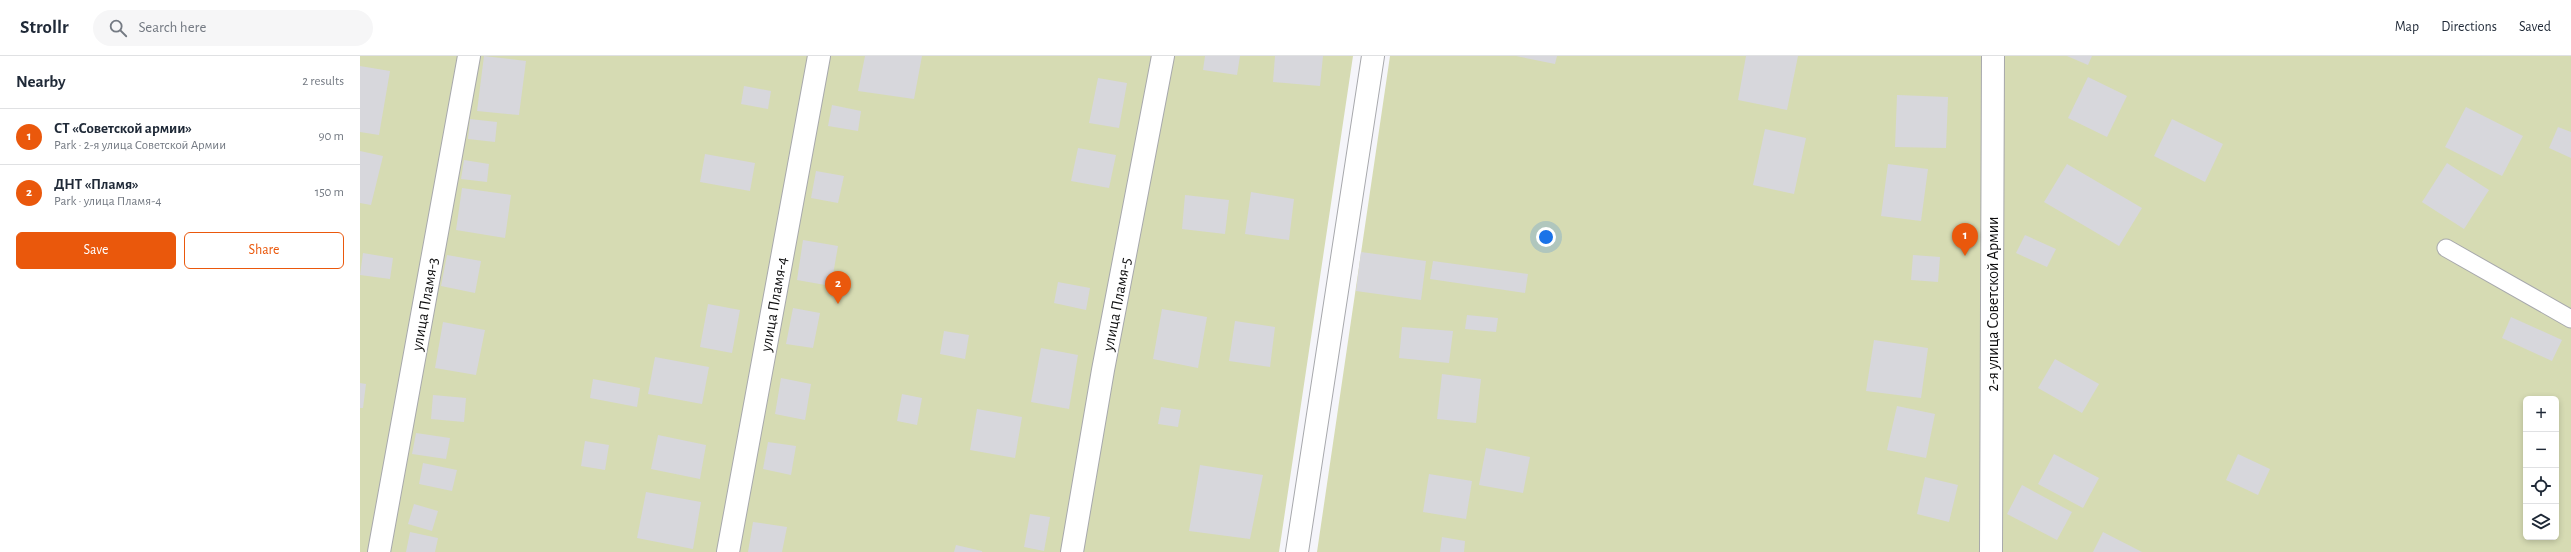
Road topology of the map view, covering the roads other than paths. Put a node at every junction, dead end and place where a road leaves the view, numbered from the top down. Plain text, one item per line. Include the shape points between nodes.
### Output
1 (469, 56) edge
2 (819, 56) edge
3 (1163, 56) edge
4 (1373, 56) edge
5 (1993, 56) edge
6 (2446, 248) dead end
7 (2571, 319) edge
8 (379, 552) edge
9 (728, 552) edge
10 (1072, 552) edge
11 (1297, 552) edge
12 (1991, 552) edge

1 - 8 street, улица Пламя-3
2 - 9 street, улица Пламя-4
3 - 10 street, улица Пламя-5 via 1103,370
4 - 11 street
5 - 12 street, 2-я улица Советской Армии
6 - 7 lane

